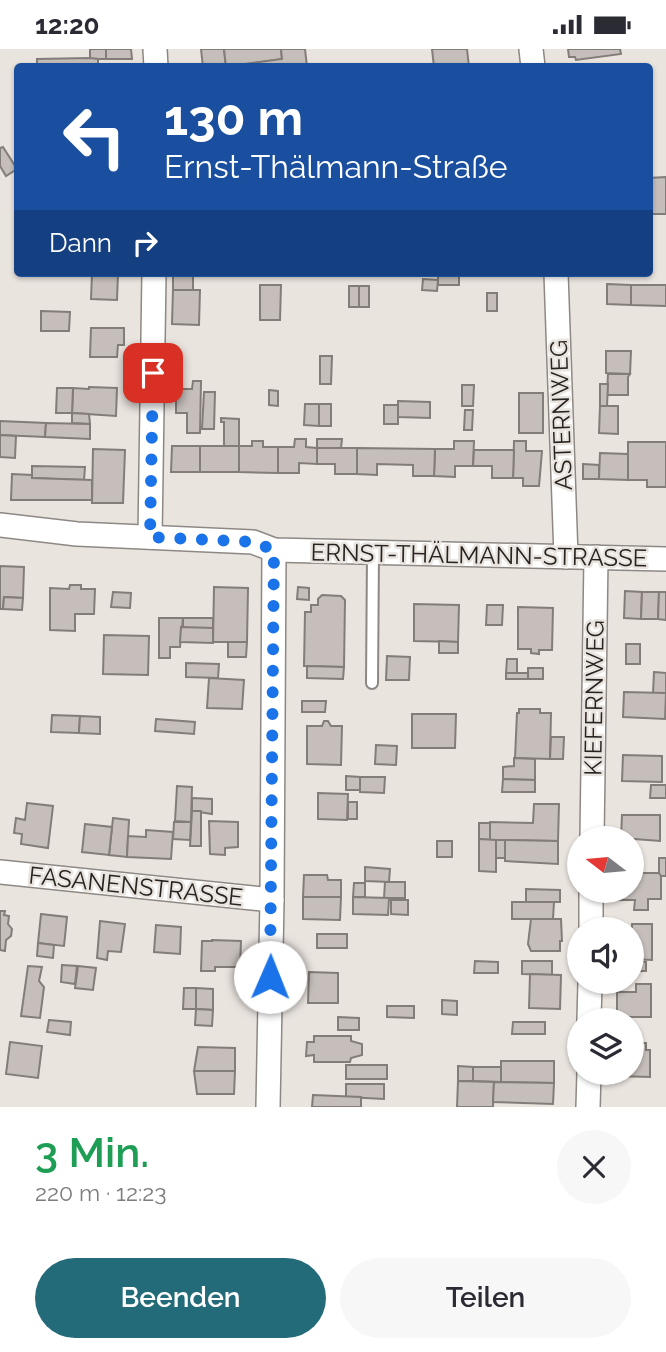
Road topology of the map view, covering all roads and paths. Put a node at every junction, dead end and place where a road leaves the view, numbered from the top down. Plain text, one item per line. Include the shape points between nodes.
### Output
1 (154, 277) edge
2 (556, 277) edge
3 (0, 525) edge
4 (150, 537) junction
5 (274, 550) junction
6 (373, 553) junction
7 (566, 557) junction
8 (596, 557) junction
9 (666, 559) edge
10 (372, 683) dead end
11 (592, 826) edge
12 (0, 872) edge
13 (272, 899) junction
14 (589, 1085) edge
15 (268, 1107) edge
16 (588, 1107) edge

1 - 4 street
2 - 7 street, ASTERNWEG
3 - 4 street, ERNST-THÄLMANN-STRASSE
4 - 5 street, ERNST-THÄLMANN-STRASSE via 253,542
5 - 6 street, ERNST-THÄLMANN-STRASSE
5 - 13 street
6 - 7 street, ERNST-THÄLMANN-STRASSE
6 - 10 lane
7 - 8 street, ERNST-THÄLMANN-STRASSE
8 - 9 street, ERNST-THÄLMANN-STRASSE
8 - 11 street, KIEFERNWEG
12 - 13 street, FASANENSTRASSE
13 - 15 street
14 - 16 street

